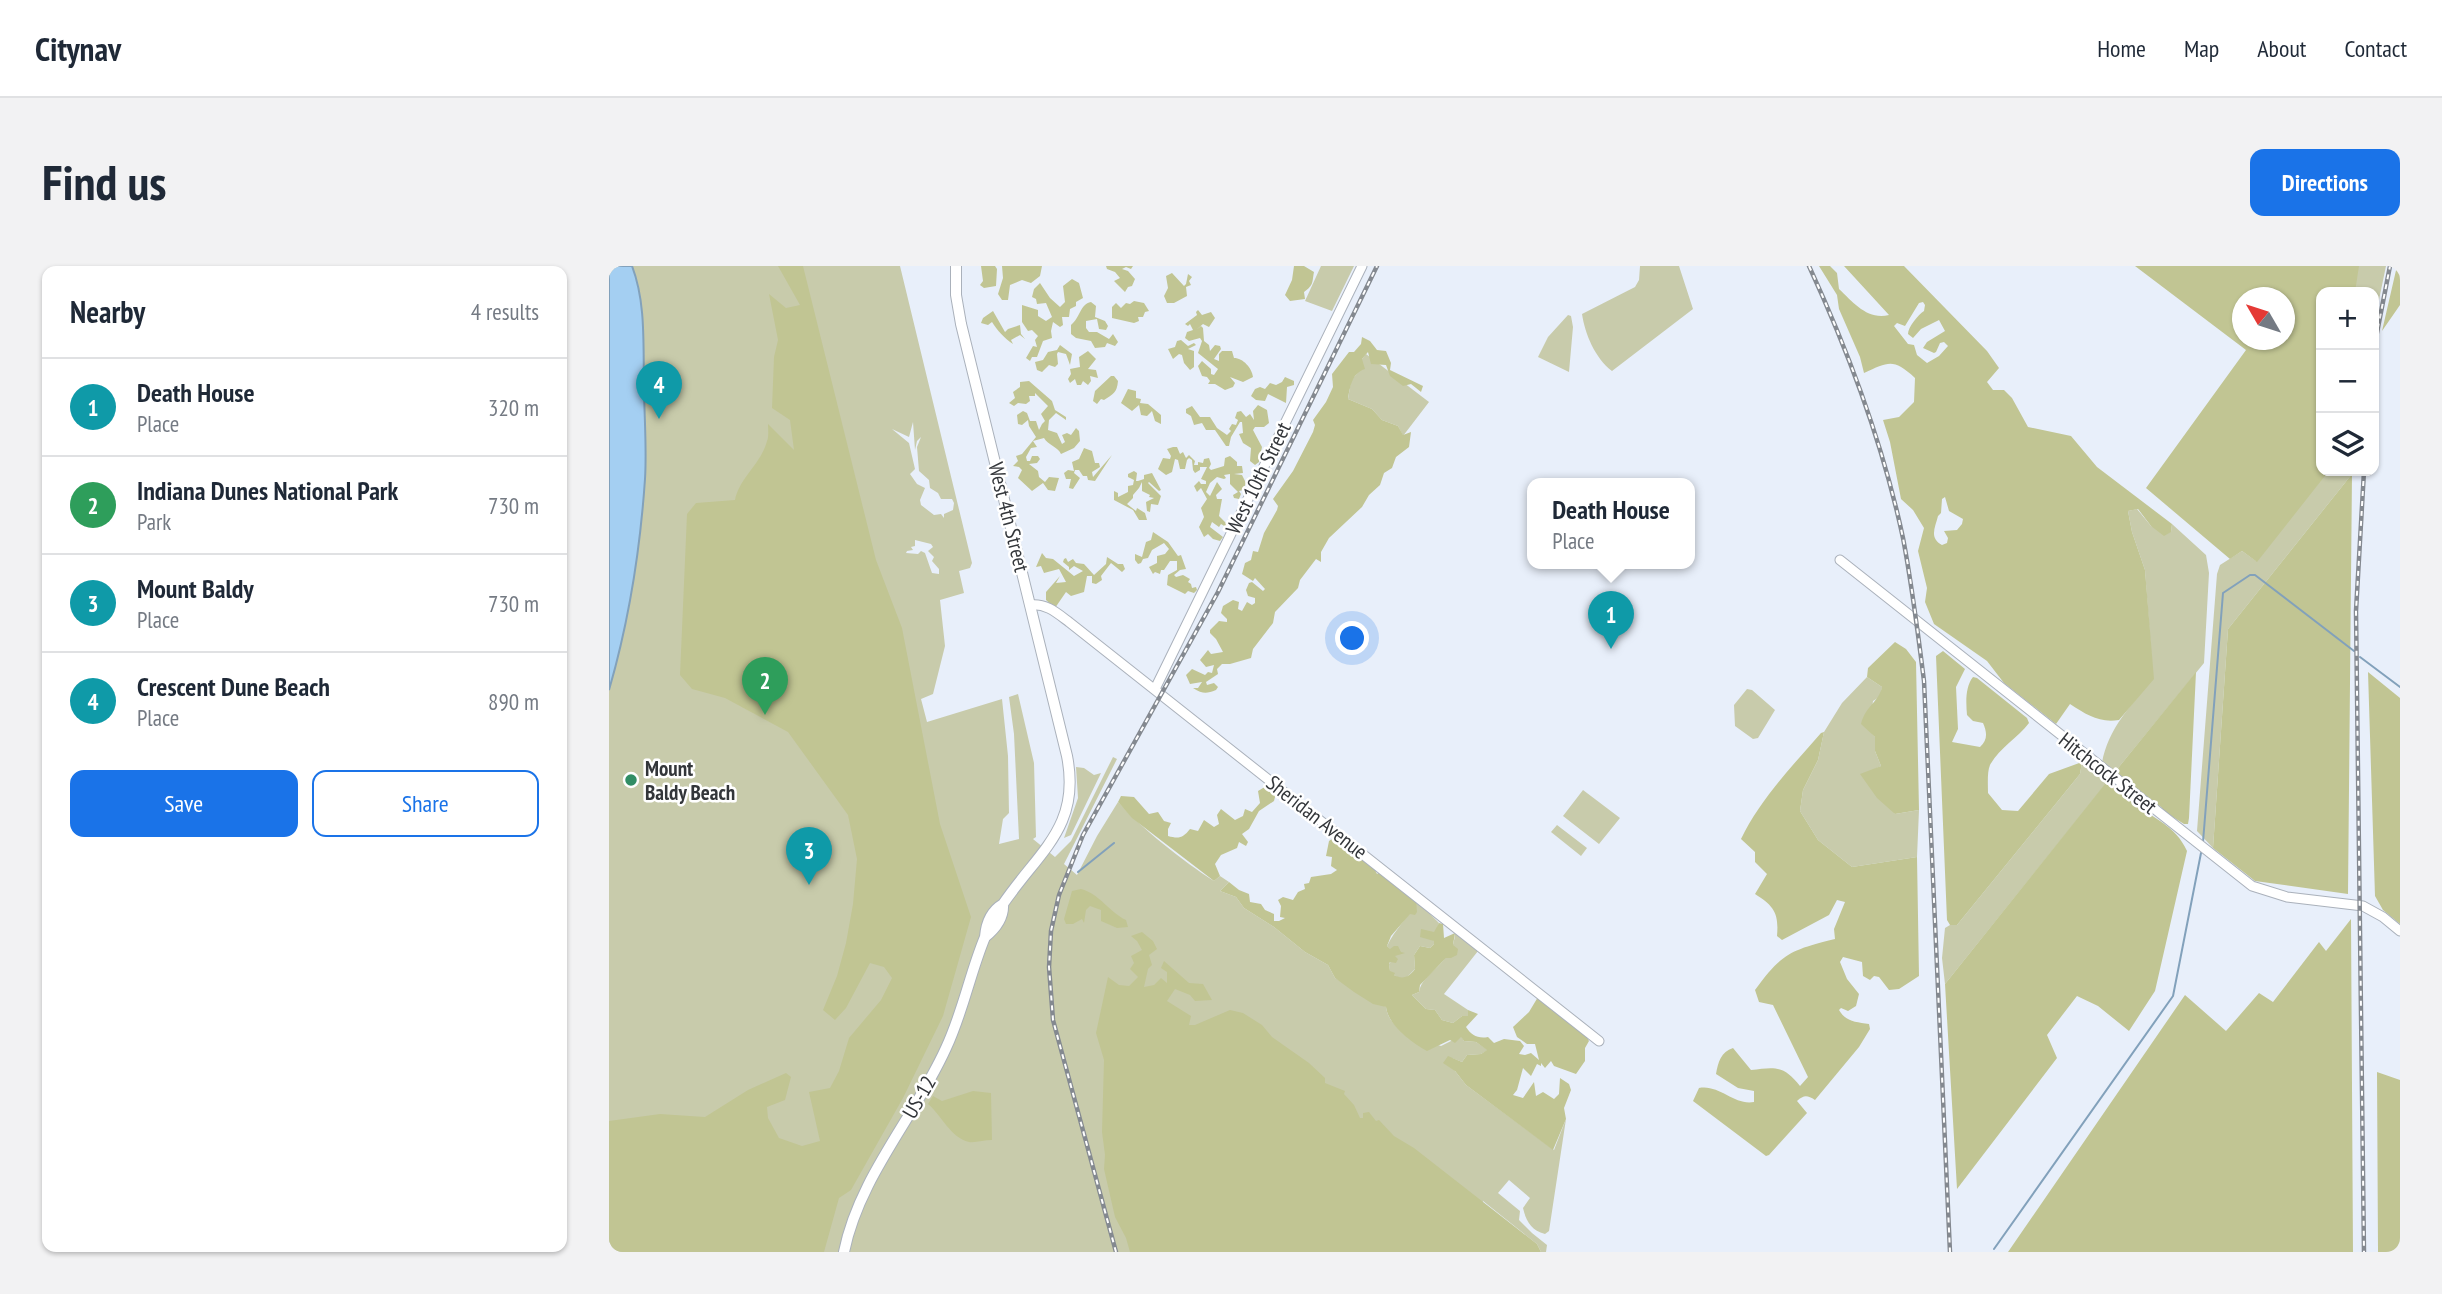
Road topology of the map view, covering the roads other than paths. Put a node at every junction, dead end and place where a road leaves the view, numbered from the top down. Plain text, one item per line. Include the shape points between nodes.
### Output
1 (956, 266) edge
2 (1362, 266) edge
3 (1840, 561) dead end
4 (1030, 605) junction
5 (1154, 689) junction
6 (1069, 768) joint
7 (2400, 931) edge
8 (1599, 1041) dead end
9 (844, 1252) edge

1 - 4 main road, West 4th Street via 961,324
2 - 5 street, West 10th Street
3 - 7 street, Hitchcock Street via 2252,886 2287,897 2363,906
4 - 5 street, Sheridan Avenue via 1039,604 1057,613
4 - 6 main road, West 4th Street
5 - 8 street, Sheridan Avenue
6 - 9 main road, US-12 via 1070,794 1063,821 986,926 947,1046 862,1198

